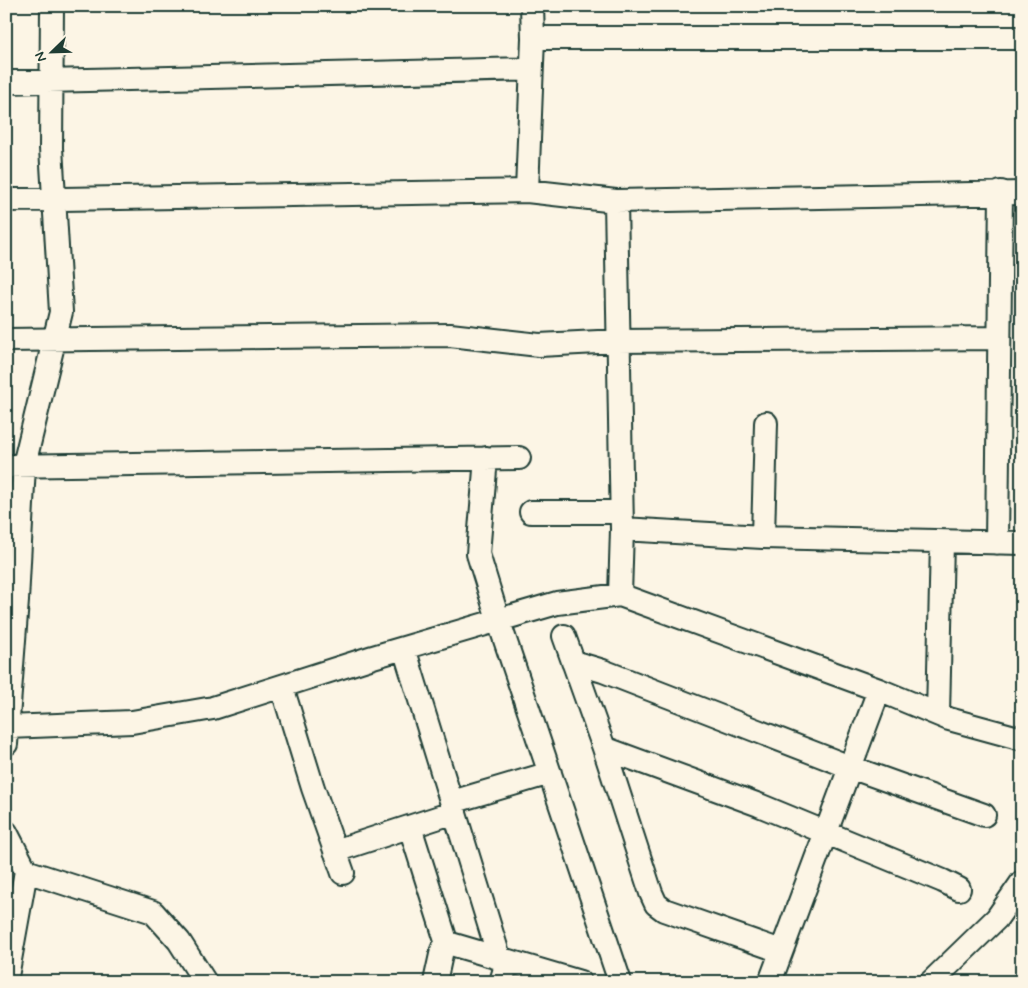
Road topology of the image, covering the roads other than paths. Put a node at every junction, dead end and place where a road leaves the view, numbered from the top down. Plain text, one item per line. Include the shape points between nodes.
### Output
1 (52, 6) edge
2 (532, 6) edge
3 (533, 38) junction
4 (1022, 38) edge
5 (531, 69) junction
6 (52, 80) junction
7 (6, 82) edge
8 (527, 191) junction
9 (1011, 193) edge
10 (54, 199) junction
11 (6, 200) edge
12 (616, 201) junction
13 (999, 338) junction
14 (54, 339) junction
15 (6, 340) edge
16 (618, 342) junction
17 (766, 423) dead end
18 (486, 458) junction
19 (519, 458) dead end
20 (15, 465) edge
21 (531, 512) dead end
22 (622, 520) junction
23 (763, 537) junction
24 (942, 542) junction
25 (997, 543) junction
26 (1022, 543) edge
27 (620, 595) junction
28 (498, 619) junction
29 (564, 636) dead end
30 (404, 648) junction
31 (573, 662) junction
32 (282, 687) junction
33 (878, 690) junction
34 (938, 714) junction
35 (7, 736) edge
36 (1022, 740) edge
37 (604, 748) junction
38 (850, 767) junction
39 (550, 773) junction
40 (453, 807) junction
41 (984, 816) dead end
42 (410, 827) junction
43 (6, 832) edge
44 (826, 832) junction
45 (335, 851) junction
46 (26, 871) junction
47 (343, 873) dead end
48 (1022, 882) edge
49 (959, 889) dead end
50 (447, 944) junction
51 (781, 951) junction
52 (503, 968) edge
53 (6, 982) edge
54 (205, 982) edge
55 (435, 982) edge
56 (580, 982) edge
57 (620, 982) edge
58 (770, 982) edge
59 (931, 982) edge

1 - 6 street
2 - 3 street
3 - 4 street
3 - 5 street
5 - 6 street
5 - 8 street
6 - 7 street
6 - 10 street
8 - 10 street
8 - 12 street
9 - 12 street
9 - 13 street
10 - 11 street
10 - 14 street via 61,312
12 - 16 street
13 - 16 street
13 - 25 street
14 - 15 street
14 - 16 street via 450,335 539,345
14 - 20 street
16 - 22 street
17 - 23 street
18 - 19 street
18 - 20 street
18 - 28 street via 478,554
20 - 35 street via 18,601
21 - 22 street
22 - 23 street
22 - 27 street
23 - 24 street
24 - 25 street
24 - 34 street
25 - 26 street
27 - 28 street via 557,603
27 - 33 street
28 - 30 street
28 - 39 street
29 - 31 street
30 - 32 street
30 - 40 street
31 - 37 street
31 - 38 street via 604,671
32 - 35 street via 213,708 132,722
32 - 45 street
33 - 34 street
33 - 38 street
34 - 36 street
37 - 44 street
37 - 51 street via 656,904 664,910
38 - 41 street
38 - 44 street
39 - 40 street
39 - 57 street
40 - 42 street
40 - 52 street
42 - 45 street
42 - 50 street
43 - 46 street
44 - 49 street
44 - 51 street
45 - 47 street
46 - 53 street
46 - 54 street via 153,912 179,941
48 - 59 street via 997,918
50 - 52 street
50 - 55 street via 442,950
51 - 58 street
52 - 56 street

